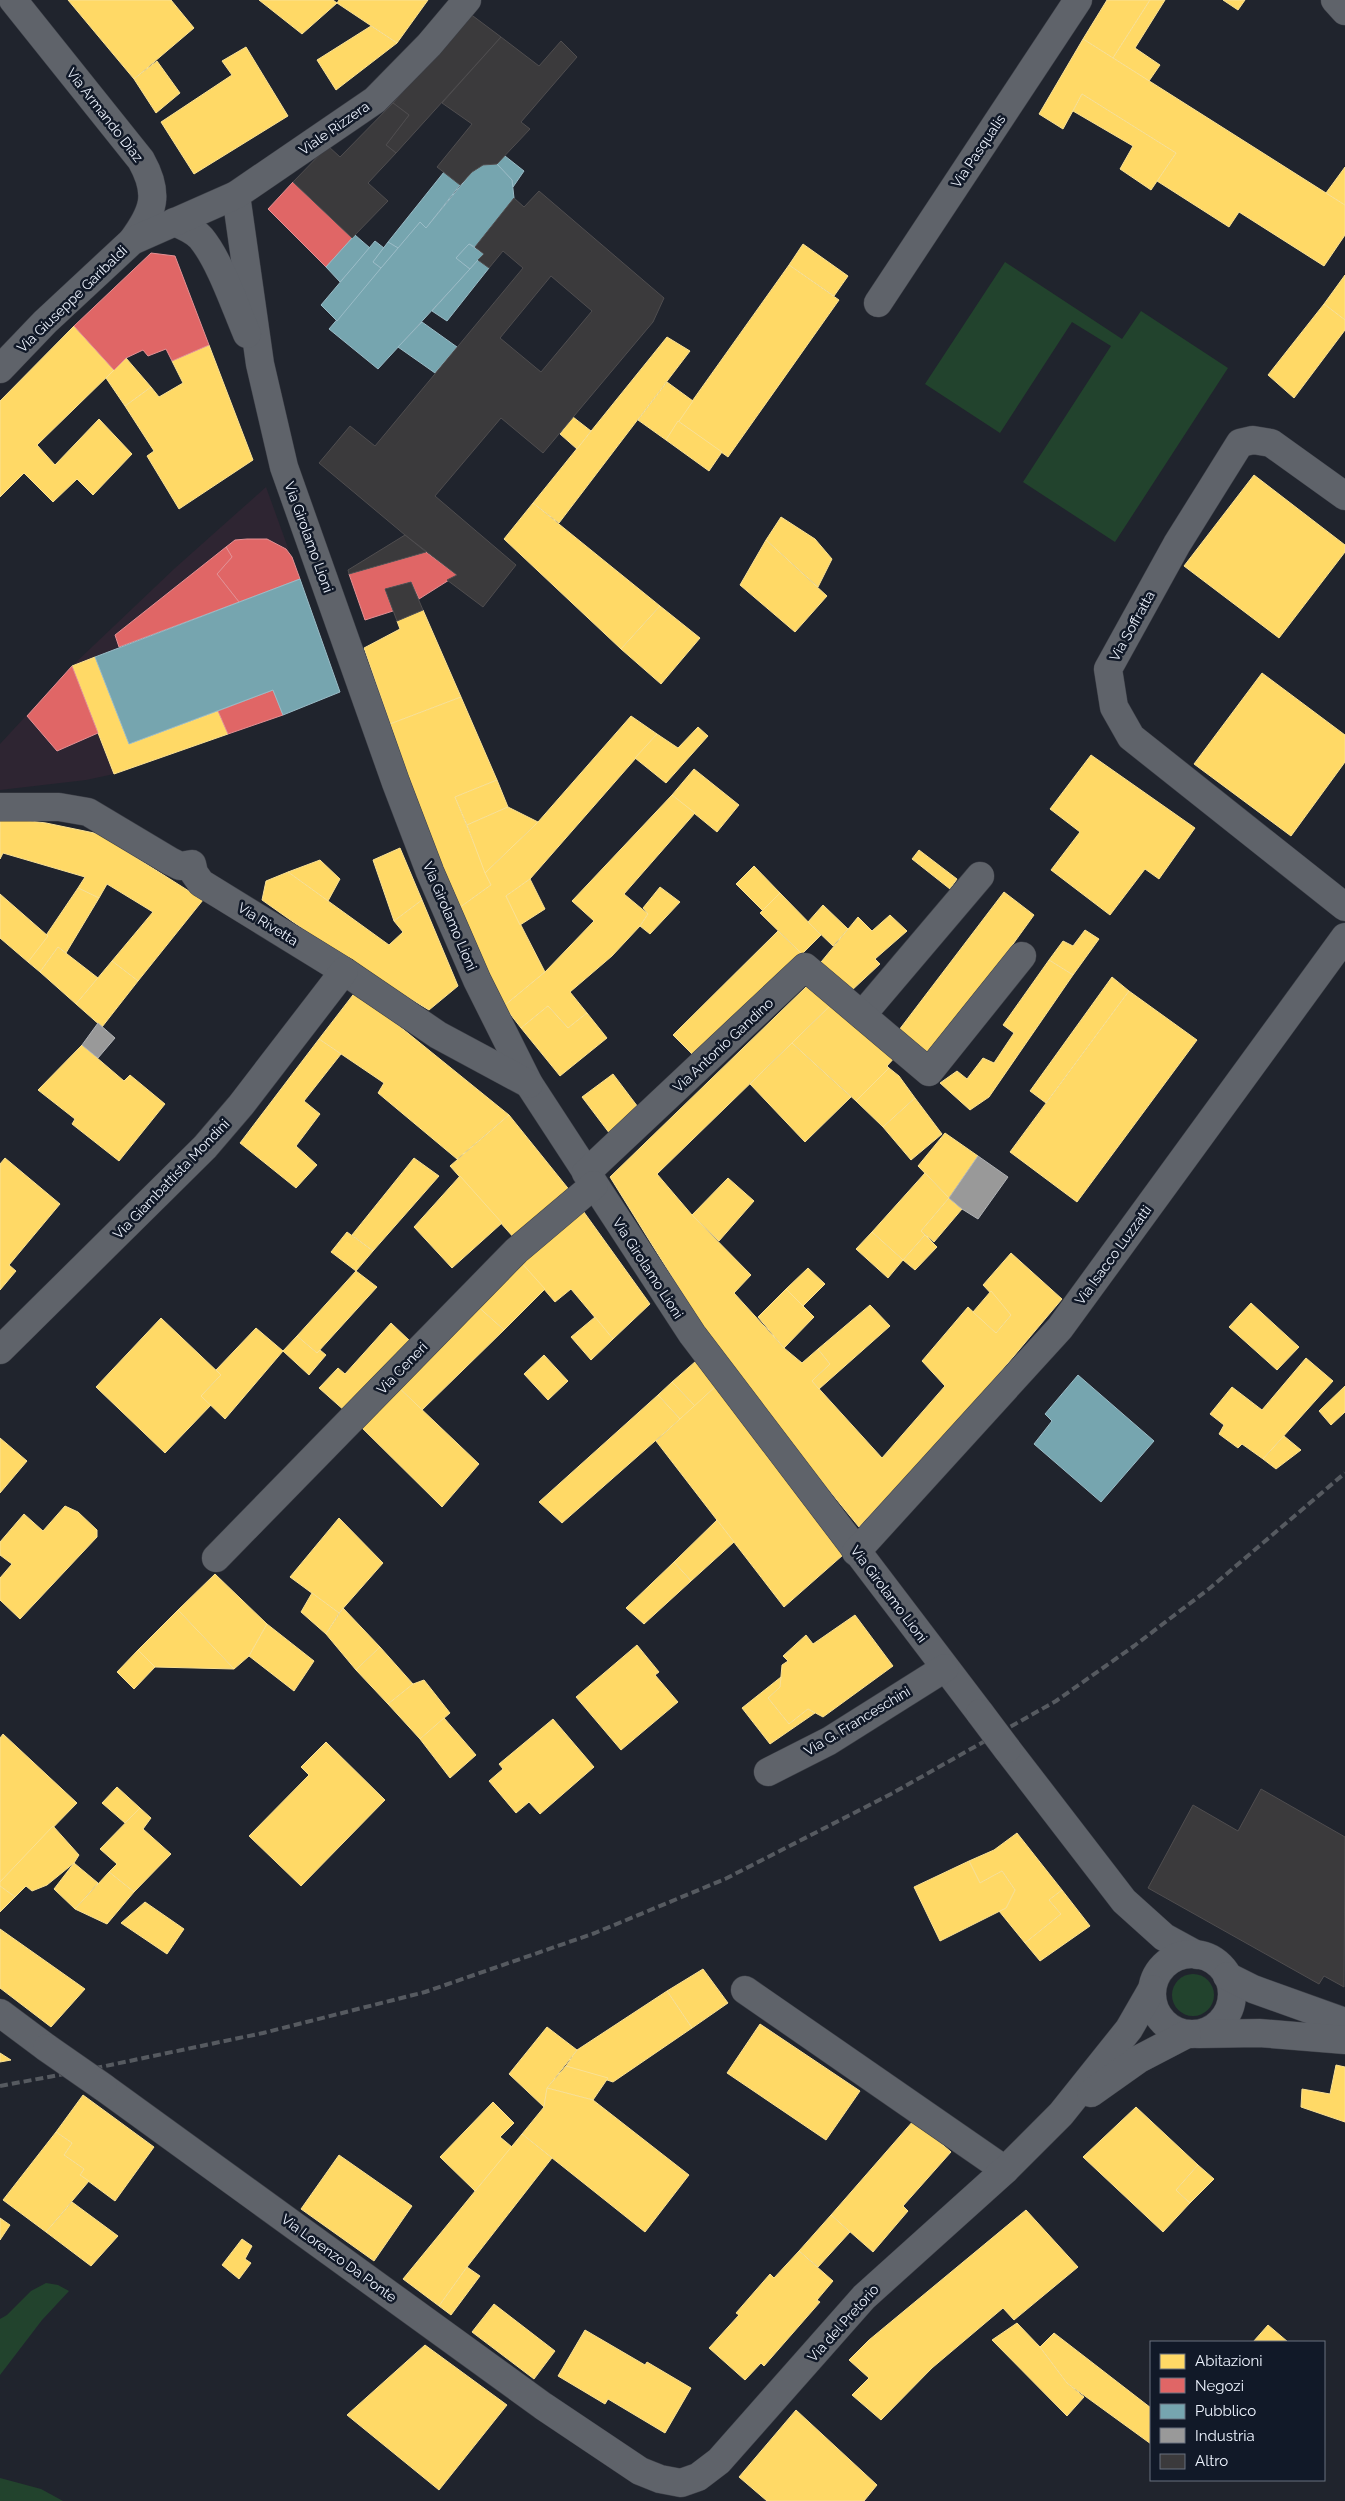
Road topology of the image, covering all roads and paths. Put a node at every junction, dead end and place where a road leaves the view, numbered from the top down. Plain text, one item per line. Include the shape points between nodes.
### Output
1 (14, 0) edge
2 (467, 0) edge
3 (1078, 0) edge
4 (1335, 0) edge
5 (1345, 11) edge
6 (236, 195) junction
7 (174, 222) junction
8 (132, 241) junction
9 (878, 303) dead end
10 (260, 364) junction
11 (0, 368) edge
12 (1345, 496) edge
13 (0, 807) edge
14 (980, 876) dead end
15 (1345, 907) edge
16 (1345, 937) edge
17 (1022, 956) dead end
18 (344, 971) junction
19 (862, 1016) junction
20 (529, 1084) junction
21 (590, 1180) junction
22 (0, 1350) edge
23 (856, 1552) junction
24 (216, 1558) dead end
25 (945, 1668) junction
26 (768, 1772) dead end
27 (1197, 1955) junction
28 (1227, 1976) junction
29 (1152, 1989) junction
30 (745, 1990) dead end
31 (0, 2013) edge
32 (1345, 2022) edge
33 (1193, 2034) junction
34 (1345, 2040) edge
35 (1061, 2114) junction
36 (1005, 2170) junction
37 (694, 2491) edge

1 - 8 street, Via Armando Diaz via 148,173 152,210
2 - 6 street, Viale Rizzera via 429,45 375,100
3 - 9 street, Via Pasqualis
4 - 5 street
6 - 7 street, Viale Rizzera
6 - 10 street
7 - 8 street, Via Giuseppe Garibaldi
7 - 10 street via 189,228 210,251
8 - 11 street, Via Giuseppe Garibaldi
10 - 20 street, Via Girolamo Lioni via 284,468 430,872 477,980
12 - 15 street, Via Soffratta via 1271,443 1253,440 1240,443 1177,544 1108,669 1114,707 1131,737
13 - 18 street, Via Rivetta via 59,807 88,812 170,861 180,866 192,864 201,883
14 - 19 street
16 - 23 street, Via Isacco Luzzatti via 1060,1328
17 - 19 street, Via Antonio Gandino via 929,1072
18 - 20 street, Via Rivetta via 438,1035
18 - 22 street, Via Giambattista Mondini via 205,1148
19 - 21 street, Via Antonio Gandino via 805,967
20 - 21 street, Via Girolamo Lioni
21 - 23 street, Via Girolamo Lioni via 692,1334
21 - 24 street, Via Ceneri via 516,1251
23 - 25 street, Via Girolamo Lioni
25 - 26 street, Via G. Franceschini via 829,1741
25 - 27 street, Via Girolamo Lioni, bridge via 1124,1901 1164,1937
27 - 28 street via 1210,1958
27 - 29 street via 1173,1959 1163,1967
28 - 32 street
28 - 33 street via 1232,1988 1227,2013 1211,2030
29 - 33 street via 1157,2014 1164,2024
29 - 35 street, Via del Pretorio via 1124,2036
30 - 36 street
31 - 37 street, Via Lorenzo Da Ponte, bridge via 543,2406 632,2466
33 - 34 street via 1259,2034
33 - 35 street, Via del Pretorio via 1139,2059
35 - 36 street, Via del Pretorio
36 - 37 street, Via del Pretorio via 864,2296

